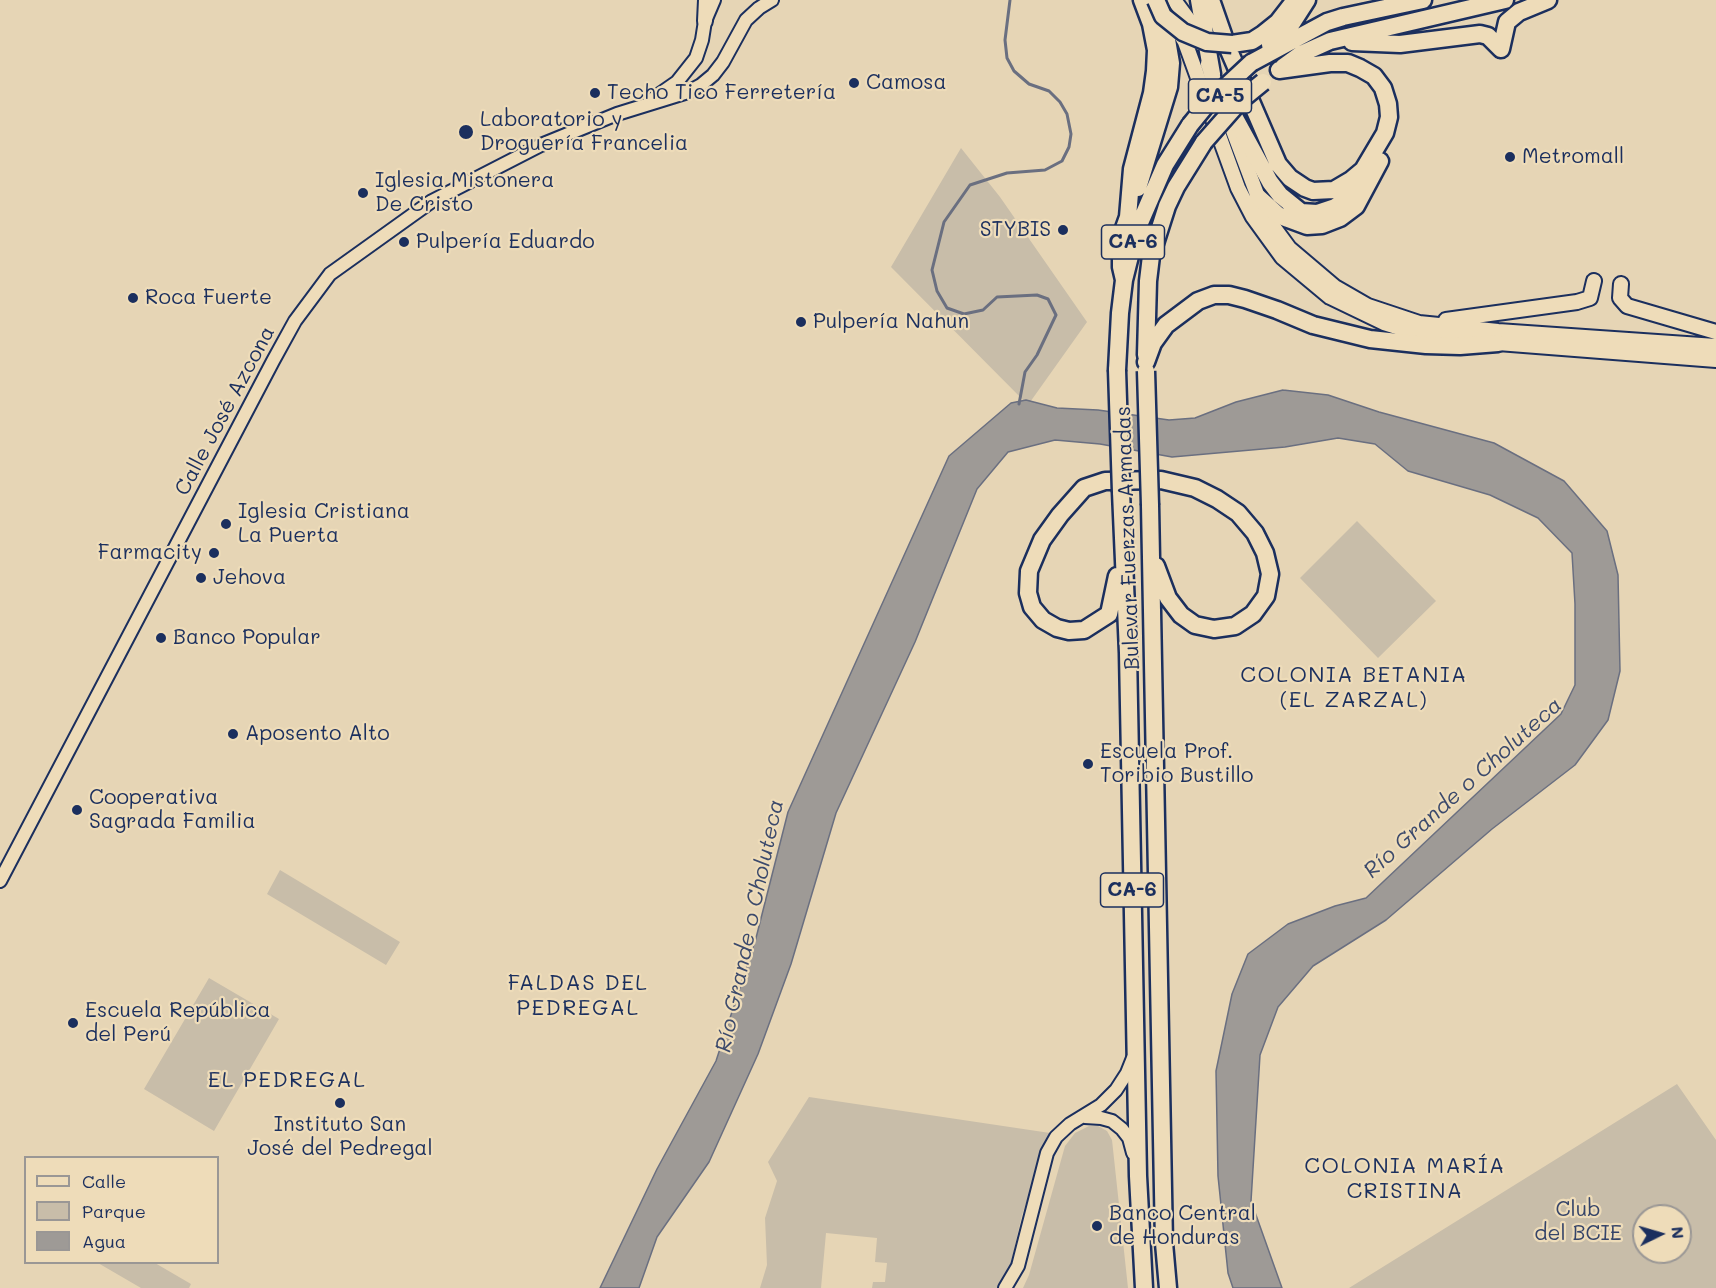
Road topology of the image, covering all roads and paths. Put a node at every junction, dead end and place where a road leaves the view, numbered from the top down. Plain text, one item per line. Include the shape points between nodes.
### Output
1 (706, 0) edge
2 (714, 0) edge
3 (772, 0) edge
4 (1142, 0) edge
5 (1155, 0) edge
6 (1174, 0) edge
7 (1199, 0) edge
8 (1211, 0) edge
9 (1295, 0) edge
10 (1307, 0) edge
11 (1423, 0) edge
12 (1505, 0) edge
13 (1548, 0) edge
14 (1163, 16) junction
15 (705, 21) junction
16 (1330, 41) junction
17 (1253, 62) junction
18 (1282, 67) junction
19 (1212, 74) junction
20 (1221, 98) junction
21 (634, 108) junction
22 (1363, 170) junction
23 (1258, 197) junction
24 (1128, 217) junction
25 (1124, 280) junction
26 (1594, 281) dead end
27 (1621, 284) dead end
28 (1419, 323) junction
29 (1716, 332) edge
30 (1497, 343) junction
31 (1716, 346) edge
32 (1716, 360) edge
33 (1146, 367) junction
34 (1121, 496) junction
35 (1152, 554) junction
36 (0, 881) edge
37 (1135, 1054) junction
38 (1085, 1117) junction
39 (1137, 1176) junction
40 (1005, 1288) edge
41 (1144, 1288) edge
42 (1168, 1288) edge

1 - 15 main road
2 - 15 main road, Calle José Azcona
3 - 21 main road, Calle José Azcona via 746,20 723,62 701,85
4 - 24 highway via 1156,50 1155,71 1132,170
5 - 14 highway, bridge
5 - 30 main road via 1185,42 1238,188 1282,257 1330,297 1384,323 1416,333
6 - 19 main road, CA-5 via 1188,19
7 - 19 highway
8 - 22 highway via 1266,139 1290,178 1305,188 1323,192 1334,190
9 - 14 highway, bridge via 1263,34 1252,41 1232,44 1199,39
10 - 17 highway via 1291,25
11 - 17 highway, Bulevar Fuerzas Armadas / CA-6 via 1327,22
12 - 16 highway, Bulevar Fuerzas Armadas / CA-6
13 - 16 highway via 1506,22 1501,49 1488,36 1480,34 1400,44
14 - 24 highway via 1169,39 1169,87
15 - 21 main road, Calle José Azcona via 696,58 687,72 660,95
16 - 18 highway, Bulevar Fuerzas Armadas / CA-6
17 - 25 highway, Bulevar Fuerzas Armadas / CA-6, bridge via 1208,103 1165,165 1136,232
18 - 22 highway via 1348,63 1374,76 1383,88 1389,117 1385,133
18 - 23 highway via 1320,56 1351,53 1371,63 1390,84 1398,110 1396,127 1356,206 1340,218 1306,226 1278,215
18 - 33 highway, Bulevar Fuerzas Armadas / CA-6, bridge via 1241,100 1204,142 1176,187 1151,256
19 - 20 main road, CA-5
20 - 22 highway via 1270,182 1301,212 1317,213 1335,207 1352,193
20 - 23 main road, CA-5
21 - 36 main road, Calle José Azcona via 541,145 432,201 330,274 295,321 273,361
23 - 28 main road via 1290,248 1335,287 1368,306
24 - 25 highway via 1121,250
25 - 34 highway, Bulevar Fuerzas Armadas / CA-6, bridge via 1117,370
26 - 28 main road via 1590,297 1577,302
27 - 29 main road via 1620,298 1627,306
28 - 31 main road
30 - 32 main road
30 - 33 highway via 1426,345 1359,337 1313,325 1245,299 1214,295 1198,301 1166,325 1153,343
33 - 35 highway, Bulevar Fuerzas Armadas / CA-6, bridge
34 - 35 highway via 1117,584 1110,614 1084,630 1069,631 1043,620 1032,607 1029,571 1042,540 1084,488 1105,481 1161,480 1195,488 1238,513 1265,553 1270,574 1266,596 1252,614 1234,626 1214,629 1195,625 1168,598
34 - 37 highway, Bulevar Fuerzas Armadas / CA-6 via 1128,653
35 - 42 highway, Bulevar Fuerzas Armadas / CA-6 via 1164,1243
37 - 38 main road via 1116,1090
37 - 39 highway, Bulevar Fuerzas Armadas / CA-6
38 - 39 main road via 1112,1121 1122,1129 1133,1149
38 - 40 main road via 1056,1137 1047,1153 1018,1266
39 - 41 highway, Bulevar Fuerzas Armadas / CA-6

